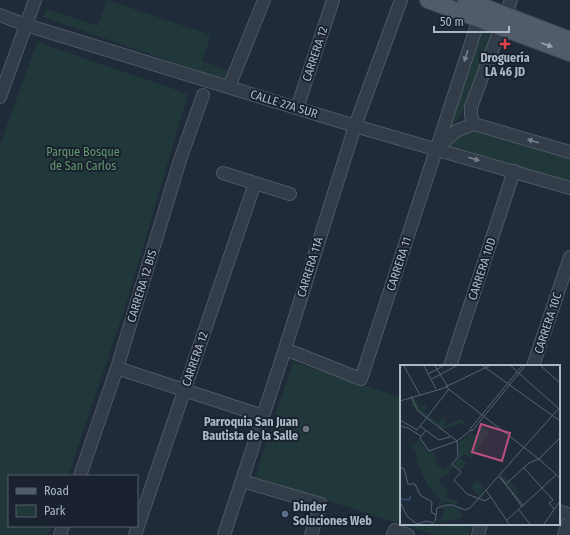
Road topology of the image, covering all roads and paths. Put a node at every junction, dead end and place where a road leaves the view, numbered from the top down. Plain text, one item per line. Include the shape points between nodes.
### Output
1 (35, 0) edge
2 (264, 0) edge
3 (333, 0) edge
4 (401, 0) edge
5 (428, 0) edge
6 (466, 0) edge
7 (511, 0) edge
8 (0, 15) edge
9 (479, 19) junction
10 (502, 21) junction
11 (26, 25) junction
12 (569, 48) edge
13 (229, 87) junction
14 (203, 95) dead end
15 (0, 97) edge
16 (297, 108) junction
17 (474, 124) junction
18 (355, 126) junction
19 (436, 149) junction
20 (570, 152) edge
21 (514, 171) junction
22 (223, 173) dead end
23 (255, 183) junction
24 (570, 188) edge
25 (290, 194) dead end
26 (570, 258) edge
27 (285, 349) junction
28 (450, 365) edge
29 (534, 365) edge
30 (117, 368) junction
31 (184, 391) junction
32 (263, 416) junction
33 (80, 475) edge
34 (242, 481) junction
35 (560, 511) edge
36 (570, 515) edge
37 (570, 518) edge
38 (481, 525) edge
39 (138, 526) edge
40 (394, 532) edge
41 (224, 535) edge
42 (311, 535) edge
43 (408, 535) edge
44 (478, 535) edge
45 (564, 535) edge

1 - 11 street
2 - 13 street
3 - 16 street, CARRERA 12
4 - 18 street, CARRERA 11A
5 - 9 main road
6 - 10 main road
7 - 10 street
8 - 11 street, CALLE 27A SUR
9 - 10 main road
9 -> 19 street, CARRERA 11
10 - 12 main road
10 - 17 street via 471,107
11 - 13 street, CALLE 27A SUR
11 - 15 street
13 - 16 street, CALLE 27A SUR
14 - 30 street, CARRERA 12 BIS via 180,160
16 - 18 street, CALLE 27A SUR
17 - 19 street, CARRERA 11 via 456,131
20 -> 17 street
18 - 19 street, CALLE 27A SUR
18 - 27 street, CARRERA 11A
19 -> 21 street, CALLE 27A SUR
19 - 27 street, CARRERA 11 via 361,379
21 - 24 street, CALLE 27A SUR
21 - 28 street, CARRERA 10D
22 - 23 street
23 - 25 street
23 - 31 street, CARRERA 12
26 - 29 street, CARRERA 10C
27 - 32 street, CARRERA 11A
30 - 31 street
30 - 33 street, CARRERA 12 BIS
31 - 32 street
31 - 39 street, CARRERA 12
32 - 34 street, CARRERA 11A
34 - 41 street, CARRERA 11A
34 - 42 street via 321,504
35 - 36 street
37 - 45 street
38 - 44 street
40 - 43 street

